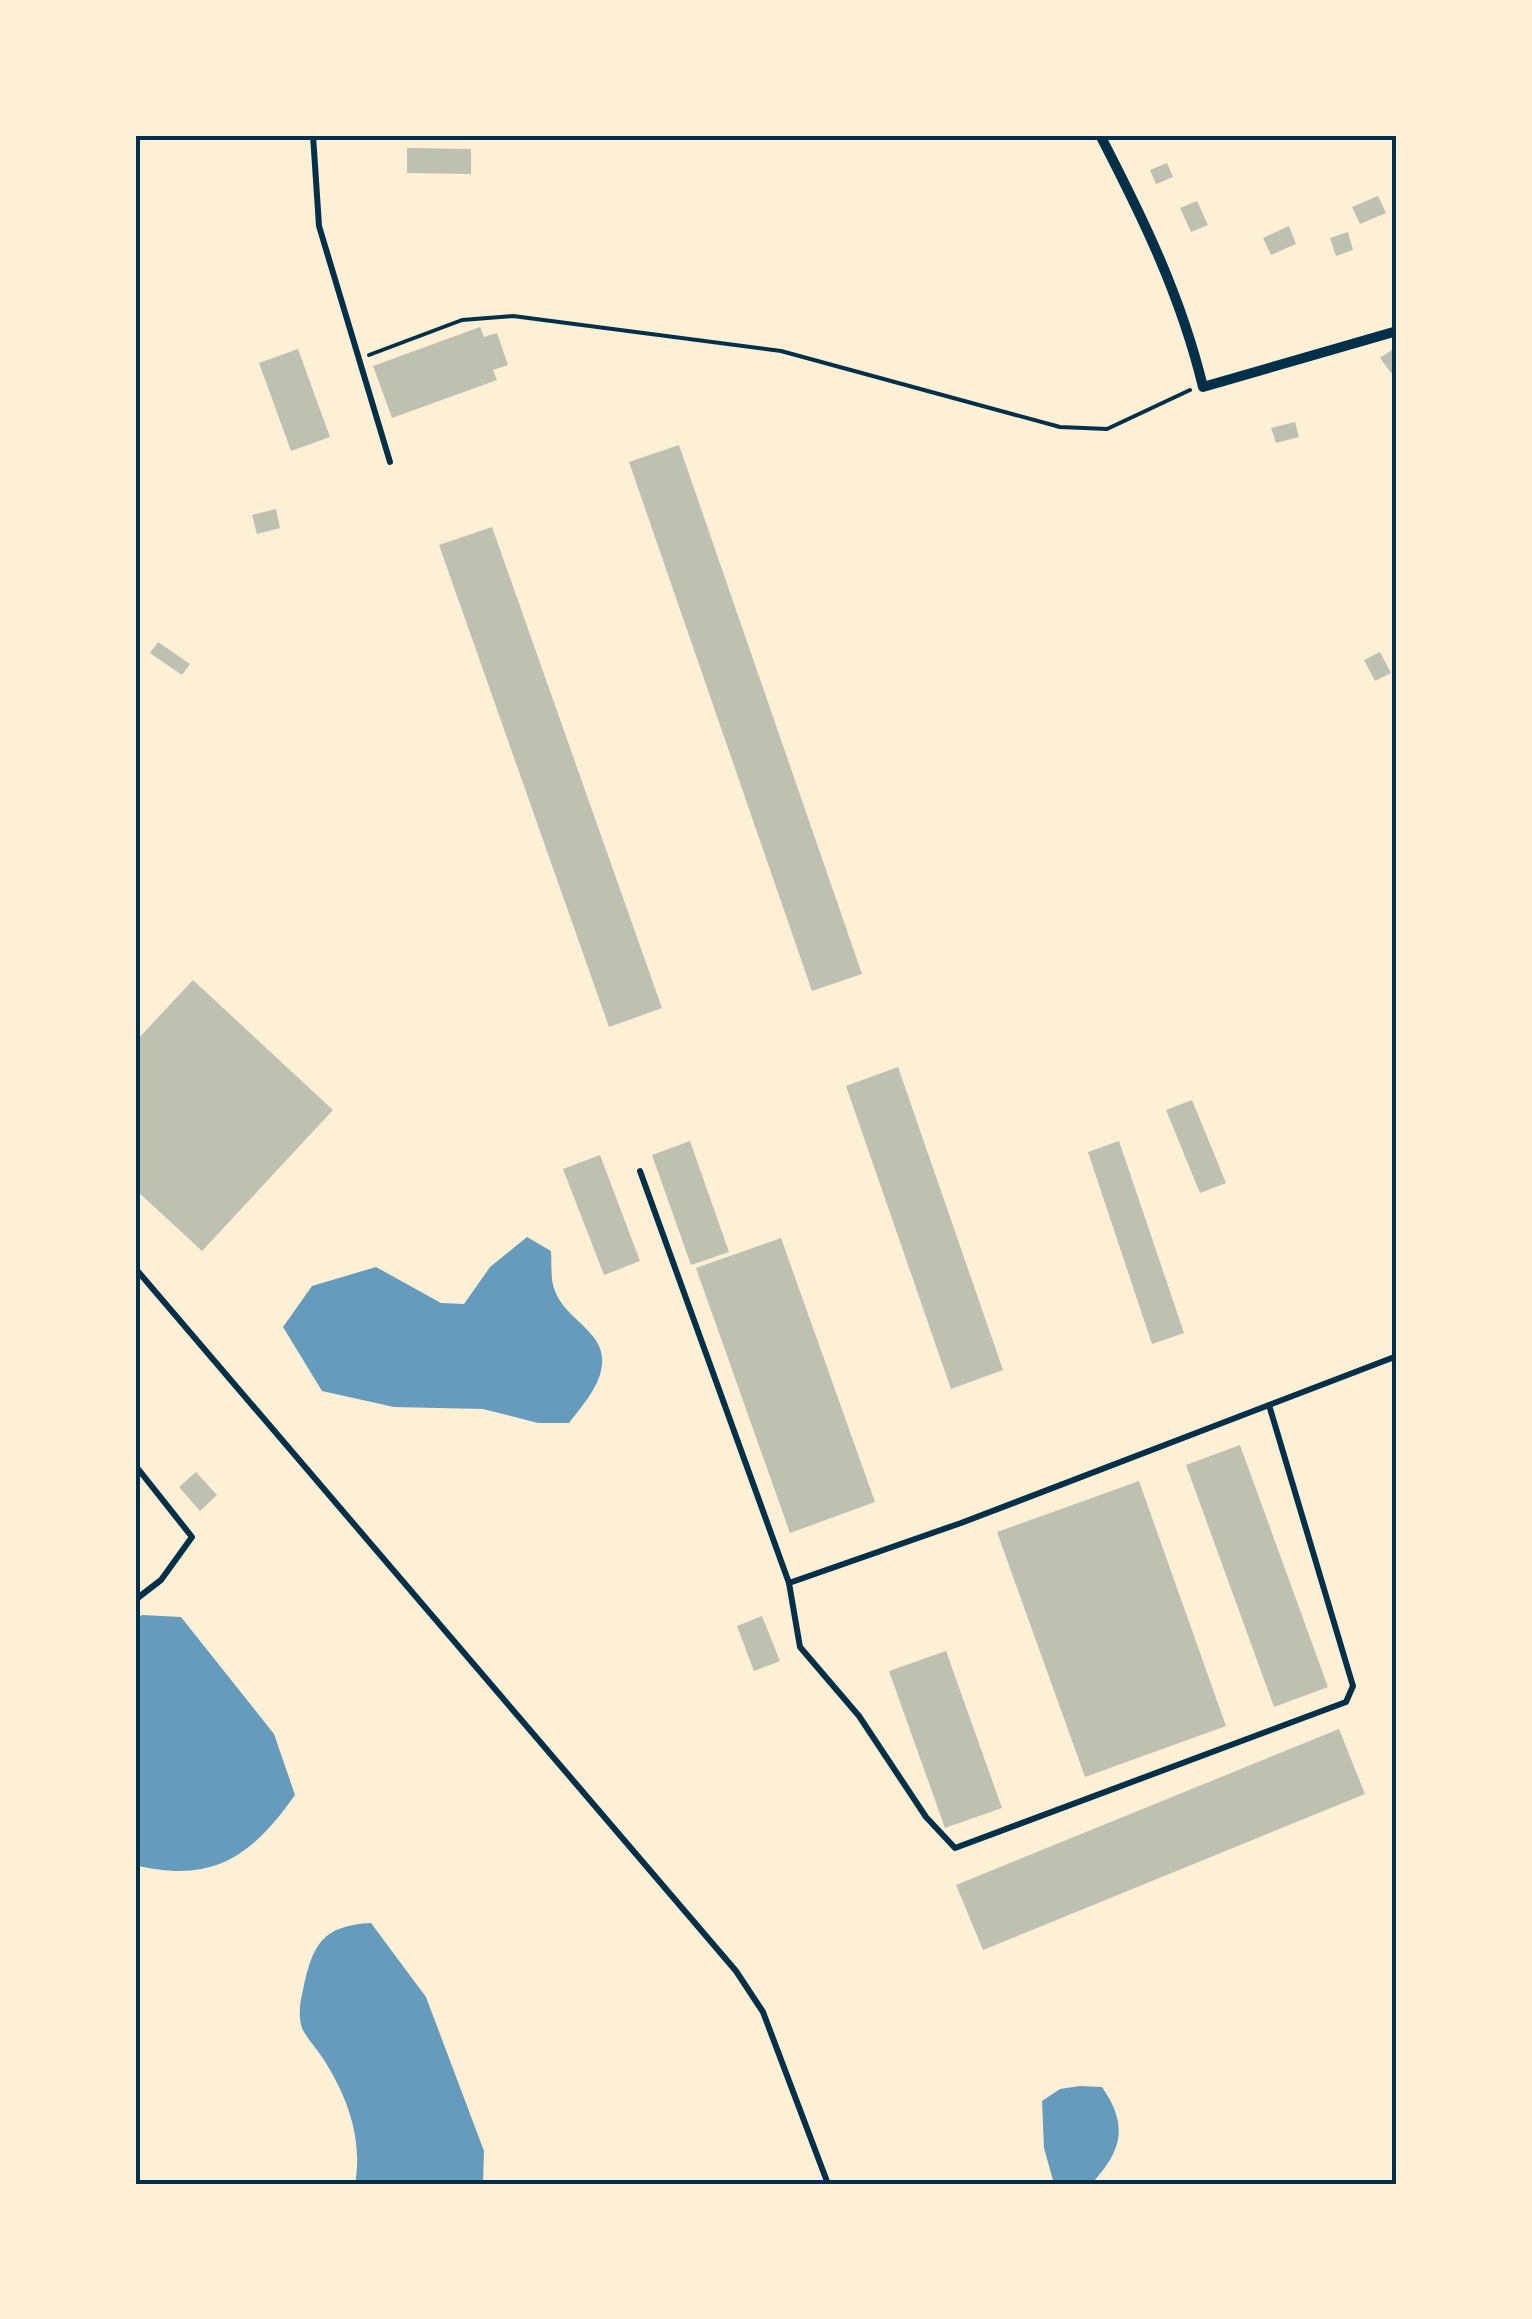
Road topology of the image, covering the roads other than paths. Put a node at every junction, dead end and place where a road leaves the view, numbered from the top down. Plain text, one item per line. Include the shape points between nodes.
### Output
1 (313, 135) edge
2 (1100, 135) edge
3 (1397, 331) edge
4 (390, 462) dead end
5 (640, 1171) dead end
6 (135, 1268) edge
7 (1397, 1356) edge
8 (1269, 1406) junction
9 (135, 1464) edge
10 (790, 1583) junction
11 (135, 1600) edge
12 (828, 2184) edge

1 - 4 lane via 319,226
2 - 3 street via 1159,249 1203,387
5 - 10 lane
6 - 12 lane via 736,1971 763,2012
7 - 8 lane
8 - 10 lane
8 - 10 lane via 1353,1686 1346,1702 955,1848 800,1647
9 - 11 lane via 192,1537 160,1580

